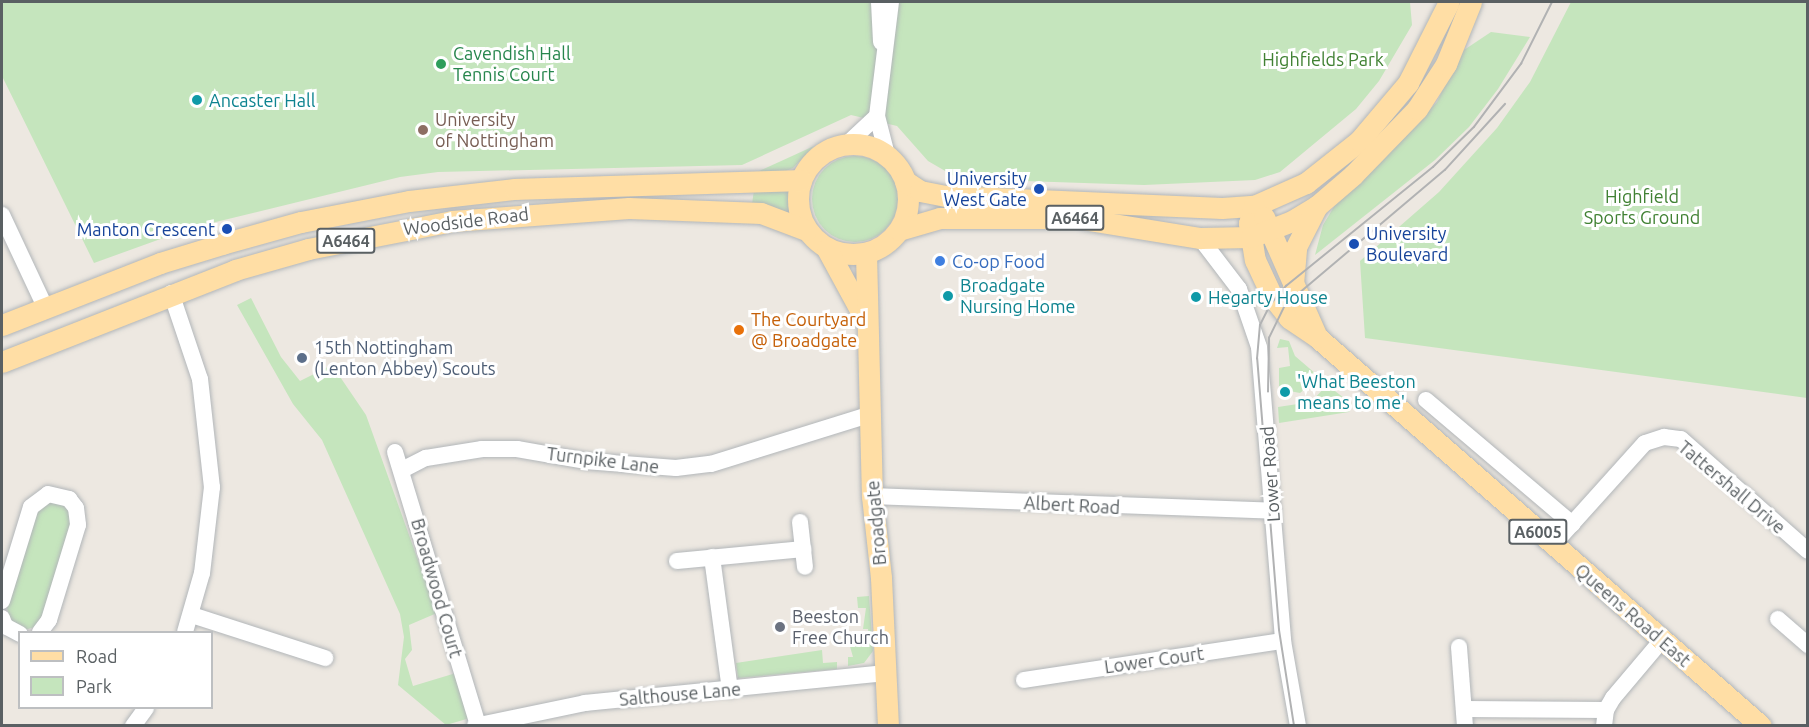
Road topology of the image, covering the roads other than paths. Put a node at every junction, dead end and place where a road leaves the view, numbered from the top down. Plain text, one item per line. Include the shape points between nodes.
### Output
1 (879, 2) edge
2 (891, 2) edge
3 (1449, 2) edge
4 (1472, 2) edge
5 (882, 54) junction
6 (877, 116) junction
7 (847, 144) junction
8 (887, 155) junction
9 (801, 180) junction
10 (905, 180) junction
11 (1254, 206) junction
12 (1317, 206) junction
13 (2, 215) edge
14 (806, 230) junction
15 (899, 230) junction
16 (1260, 234) junction
17 (1200, 238) junction
18 (827, 249) junction
19 (866, 253) junction
20 (160, 263) junction
21 (1293, 285) junction
22 (171, 293) junction
23 (45, 307) junction
24 (866, 320) junction
25 (2, 325) edge
26 (1317, 337) junction
27 (2, 362) edge
28 (1426, 400) dead end
29 (872, 414) junction
30 (395, 452) dead end
31 (402, 470) junction
32 (872, 496) junction
33 (1273, 511) junction
34 (800, 522) dead end
35 (1572, 524) junction
36 (1553, 545) junction
37 (803, 549) junction
38 (1808, 551) edge
39 (9, 554) edge
40 (712, 557) junction
41 (677, 561) dead end
42 (805, 567) dead end
43 (2, 601) edge
44 (192, 615) junction
45 (2, 618) edge
46 (1778, 619) dead end
47 (42, 631) edge
48 (186, 631) edge
49 (18, 633) edge
50 (1283, 640) junction
51 (1662, 640) junction
52 (1808, 645) edge
53 (1459, 647) dead end
54 (325, 658) dead end
55 (886, 673) junction
56 (1024, 680) dead end
57 (730, 690) junction
58 (145, 709) edge
59 (1465, 717) edge
60 (1605, 718) edge
61 (477, 725) edge
62 (133, 726) edge
63 (888, 726) edge
64 (1298, 726) edge
65 (1761, 726) edge

1 - 5 street
2 - 5 street
3 - 11 main road via 1408,82 1359,141 1306,183
4 - 12 main road, A6005 via 1446,64 1417,109 1378,152
5 - 6 street
6 - 7 street
6 - 8 street
7 - 8 main road via 870,147
7 - 9 main road via 815,158
8 - 10 main road
9 - 14 main road via 797,206
9 - 20 main road, Woodside Road / A6464 via 526,189 409,201 301,222
10 - 11 main road, A6464 via 920,192 946,196 1222,208
10 - 15 main road via 908,202
11 - 16 main road, Queens Road East / A6005
12 - 16 main road, A6005
12 - 21 main road, A6005 via 1296,247
13 - 23 street
14 - 18 main road
14 - 22 main road, Woodside Road / A6464 via 761,213 629,208 452,220 308,249
15 - 17 main road, A6464 via 939,218 1066,218
15 - 19 main road via 884,245
16 - 17 main road, A6464
16 - 21 main road, Queens Road East / A6005
16 - 26 main road, Queens Road East / A6005 via 1255,260 1272,296 1296,325
17 - 33 street, Lower Road via 1239,289 1259,347
18 - 19 main road via 846,254
18 - 24 main road
19 - 24 main road, Broadgate
20 - 22 main road
20 - 23 main road, Woodside Road / A6464
21 - 26 main road, Queens Road East / A6005
22 - 27 main road, Woodside Road / A6464
22 - 44 street via 200,379 211,466 209,522
23 - 25 main road, Woodside Road / A6464
24 - 29 main road, Broadgate
26 - 36 main road, Queens Road East / A6005
28 - 35 street
29 - 31 street, Turnpike Lane via 711,464 676,468 585,461 517,448 482,448 426,458
29 - 32 main road, Broadgate
30 - 31 street, Broadwood Court
31 - 61 street, Broadwood Court
32 - 33 street, Albert Road
32 - 55 main road, Broadgate
33 - 50 street, Lower Road
34 - 37 street
35 - 36 street, Tattershall Drive
35 - 38 street, Tattershall Drive via 1645,443 1654,438 1681,439
36 - 51 main road, Queens Road East / A6005
37 - 40 street
37 - 42 street
39 - 43 street
39 - 47 street via 34,501 48,494 69,499 76,508 78,525 50,621
40 - 41 street
40 - 57 street
44 - 48 street
44 - 54 street
45 - 49 street via 5,626
46 - 52 street
50 - 56 street, Lower Court
50 - 64 street, Lower Road
51 - 60 street
51 - 65 main road, Queens Road East / A6005
53 - 59 street
55 - 57 street, Salthouse Lane
55 - 63 main road, Broadgate
57 - 61 street, Salthouse Lane via 585,703
58 - 62 street
59 - 60 street

